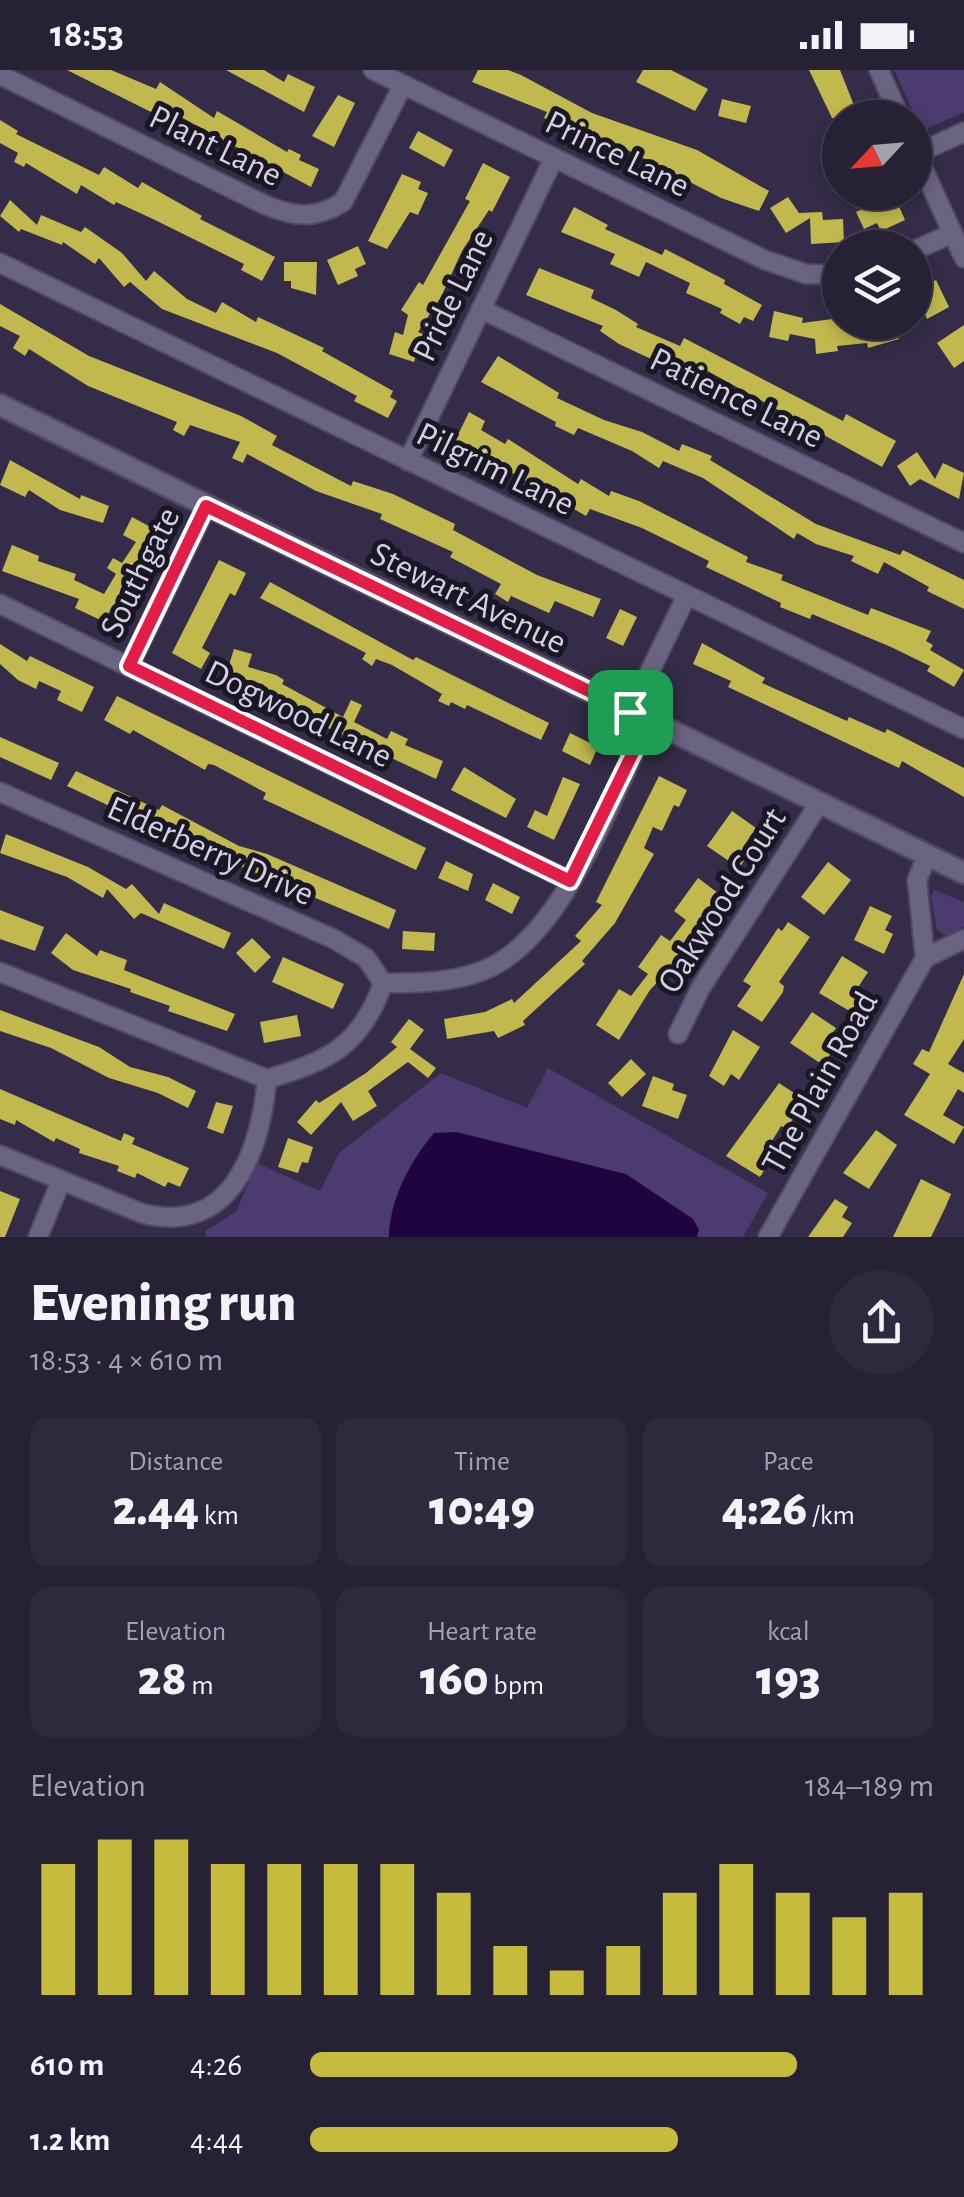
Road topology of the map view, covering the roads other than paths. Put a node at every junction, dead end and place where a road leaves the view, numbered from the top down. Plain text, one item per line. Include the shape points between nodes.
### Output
1 (373, 70) edge
2 (879, 70) edge
3 (0, 75) edge
4 (403, 85) junction
5 (892, 100) edge
6 (964, 132) edge
7 (932, 145) edge
8 (554, 158) junction
9 (932, 189) edge
10 (951, 234) junction
11 (932, 242) edge
12 (964, 258) edge
13 (0, 264) edge
14 (822, 274) edge
15 (481, 309) junction
16 (0, 405) edge
17 (408, 461) junction
18 (206, 506) junction
19 (964, 544) edge
20 (686, 597) junction
21 (0, 604) edge
22 (129, 666) junction
23 (640, 716) junction
24 (964, 728) edge
25 (0, 792) edge
26 (820, 802) junction
27 (928, 856) junction
28 (964, 872) edge
29 (570, 881) junction
30 (964, 938) edge
31 (925, 958) junction
32 (0, 972) edge
33 (383, 983) junction
34 (678, 1034) dead end
35 (267, 1079) junction
36 (0, 1155) edge
37 (61, 1180) junction
38 (38, 1237) edge
39 (768, 1237) edge

1 - 4 street, Prince Lane
2 - 5 street
3 - 4 street, Plant Lane via 298,216 325,213 343,202
4 - 8 street, Prince Lane
6 - 7 street
8 - 14 street, Prince Lane via 765,260
8 - 15 street, Pride Lane
9 - 10 street
10 - 11 street
10 - 12 street
13 - 17 street, Pilgrim Lane
15 - 17 street, Pride Lane
15 - 19 street, Patience Lane
16 - 18 street, Stewart Avenue
17 - 20 street, Pilgrim Lane
18 - 22 street, Southgate
18 - 23 street, Stewart Avenue
20 - 23 street
20 - 24 street, Pilgrim Lane
21 - 22 street, Dogwood Lane
22 - 29 street, Dogwood Lane
23 - 26 street, Stewart Avenue
23 - 29 street
25 - 33 street, Elderberry Drive via 334,939 366,958
26 - 27 street, Stewart Avenue
26 - 34 street, Oakwood Court
27 - 28 street, Stewart Avenue
27 - 31 street via 917,880
29 - 33 street via 548,922 506,960 454,978
30 - 31 street
31 - 39 street, The Plain Road
32 - 35 street
33 - 35 street via 358,1036 298,1070
35 - 37 street via 264,1117 244,1167 213,1208 165,1220
36 - 37 street
37 - 38 street

